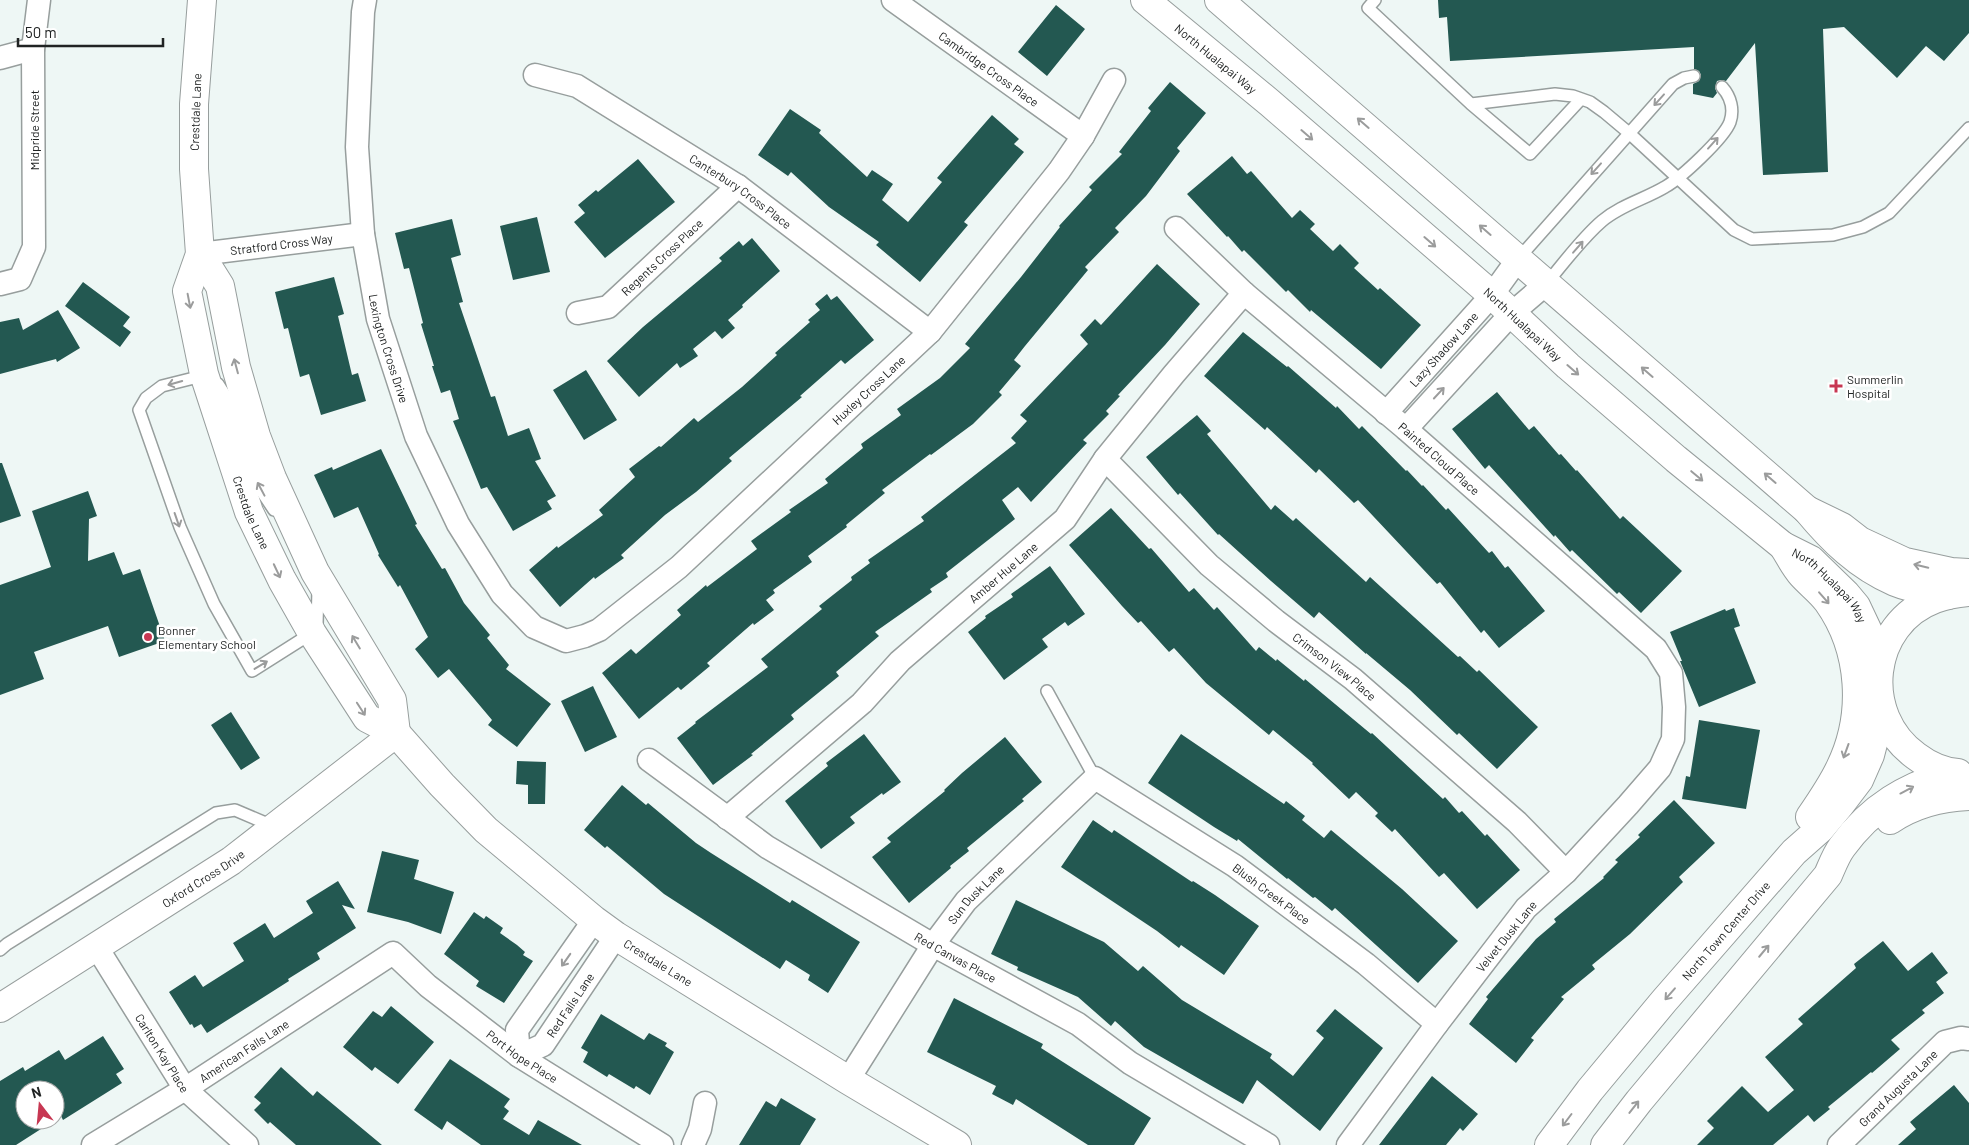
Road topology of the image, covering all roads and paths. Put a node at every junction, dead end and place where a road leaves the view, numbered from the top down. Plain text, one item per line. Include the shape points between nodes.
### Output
1 (39, 0) edge
2 (202, 0) edge
3 (365, 0) edge
4 (1145, 0) edge
5 (1220, 0) edge
6 (1375, 0) edge
7 (900, 2) edge
8 (33, 49) junction
9 (0, 58) edge
10 (535, 75) dead end
11 (1694, 76) dead end
12 (1114, 80) dead end
13 (1722, 87) dead end
14 (1581, 99) junction
15 (1471, 104) junction
16 (1969, 128) edge
17 (1629, 133) junction
18 (1083, 136) junction
19 (1679, 178) junction
20 (738, 186) junction
21 (1176, 228) dead end
22 (363, 234) junction
23 (200, 254) junction
24 (1518, 259) junction
25 (0, 284) edge
26 (1546, 284) junction
27 (1244, 293) junction
28 (1492, 296) junction
29 (578, 313) dead end
30 (1511, 314) junction
31 (930, 332) junction
32 (204, 374) junction
33 (1386, 412) junction
34 (1406, 429) junction
35 (1105, 459) junction
36 (1806, 510) junction
37 (293, 525) junction
38 (1783, 546) junction
39 (315, 572) junction
40 (1969, 572) edge
41 (1958, 594) edge
42 (312, 633) junction
43 (566, 641) joint
44 (1881, 659) junction
45 (1047, 691) dead end
46 (1674, 707) joint
47 (1882, 709) junction
48 (396, 733) junction
49 (649, 760) dead end
50 (1961, 773) edge
51 (1095, 778) junction
52 (1969, 796) edge
53 (727, 818) junction
54 (276, 827) junction
55 (1794, 852) junction
56 (1566, 872) junction
57 (1828, 875) junction
58 (594, 920) junction
59 (616, 936) junction
60 (933, 945) junction
61 (96, 946) junction
62 (0, 950) edge
63 (393, 954) joint
64 (0, 1008) edge
65 (1437, 1024) junction
66 (1965, 1038) edge
67 (519, 1056) junction
68 (848, 1080) junction
69 (185, 1089) junction
70 (705, 1103) dead end
71 (93, 1145) edge
72 (248, 1145) edge
73 (662, 1145) edge
74 (693, 1145) edge
75 (957, 1145) edge
76 (1268, 1145) edge
77 (1348, 1145) edge
78 (1549, 1145) edge
79 (1604, 1145) edge
80 (1839, 1145) edge

1 - 8 street, Midpride Street
2 - 23 main road, Crestdale Lane via 194,104 194,169
3 - 22 street, Lexington Cross Drive via 357,148
4 -> 28 main road, North Hualapai Way via 1270,103
24 -> 5 main road
6 - 15 lane via 1368,8
7 - 18 street, Cambridge Cross Place
8 - 9 street
8 - 25 street, Midpride Street via 34,247 20,279
10 - 20 street, Canterbury Cross Place via 577,86
11 -> 17 lane via 1673,84
12 - 18 street, Huxley Cross Lane
19 -> 13 lane via 1729,124 1731,103
14 - 15 lane via 1555,94
14 - 15 lane via 1530,154
14 - 17 lane via 1597,106
16 - 19 lane via 1889,213 1863,227 1833,235 1752,239 1743,236
17 - 19 lane
17 -> 24 lane
18 - 31 street, Huxley Cross Lane via 1059,171
26 -> 19 lane via 1603,220
20 - 29 street, Regents Cross Place via 608,308
20 - 31 street, Canterbury Cross Place
21 - 27 street, Painted Cloud Place
22 - 23 street, Stratford Cross Way
22 - 43 street, Lexington Cross Drive via 378,319 416,436 458,524 502,594 534,627
23 -> 32 main road, Crestdale Lane via 187,291
37 -> 23 main road, Crestdale Lane via 256,436 232,352 220,286
24 - 26 main road
24 - 28 street, Lazy Shadow Lane
26 - 30 street
36 -> 26 main road
27 - 33 street, Painted Cloud Place
27 - 35 street, Amber Hue Lane
28 - 30 main road, North Hualapai Way
28 - 33 street, Lazy Shadow Lane
34 -> 30 street
30 -> 38 main road, North Hualapai Way via 1568,366
31 - 43 street, Huxley Cross Lane via 678,566 599,630
37 -> 32 lane via 278,516 260,489 230,404 213,378
32 -> 42 main road, Crestdale Lane via 249,512
32 -> 42 lane via 162,386 146,398 140,410 180,528 214,604 252,671
33 - 34 street, Painted Cloud Place
34 - 46 street, Painted Cloud Place via 1656,649 1671,673
35 - 53 street, Amber Hue Lane via 1065,519 900,661 862,703
35 - 56 street, Crimson View Place via 1209,565 1353,679 1517,822
40 -> 36 main road via 1944,571 1905,562
36 - 41 main road via 1830,539 1864,565 1895,582
37 - 39 main road, Crestdale Lane
38 - 44 main road, North Hualapai Way via 1811,560 1846,594 1860,614
38 -> 55 main road via 1800,573 1828,601 1844,629 1854,659 1857,687 1855,721 1841,766 1809,819
39 - 42 lane via 319,599 317,624
48 -> 39 main road, Crestdale Lane via 392,700
41 - 44 main road via 1920,606 1891,636
42 -> 48 main road, Crestdale Lane via 367,718
44 - 47 main road via 1878,693
45 - 51 lane
46 - 56 street, Velvet Dusk Lane via 1673,739 1660,768
47 - 50 main road via 1888,725 1908,751 1937,768
47 - 55 main road, North Town Center Drive via 1870,755 1859,780 1820,830
48 - 54 main road, Oxford Cross Drive
48 - 58 main road, Crestdale Lane via 486,830
49 - 53 street, Red Canvas Place
57 -> 50 main road via 1841,848 1878,809 1926,780
51 - 60 street, Sun Dusk Lane via 966,901
51 - 65 street, Blush Creek Place via 1235,866 1366,964
52 - 57 main road via 1931,800 1903,812 1878,830 1854,858
53 - 60 street, Red Canvas Place via 767,847
54 - 61 main road, Oxford Cross Drive via 192,887
54 - 62 lane via 235,810 216,813
55 -> 78 main road, North Town Center Drive via 1624,1049
56 - 65 street, Velvet Dusk Lane via 1526,908
79 -> 57 main road
58 - 59 main road, Crestdale Lane
58 -> 67 street via 518,1030
59 - 67 street, Red Falls Lane via 543,1046
59 - 68 main road, Crestdale Lane
60 - 68 street, Sun Dusk Lane
60 - 76 street, Red Canvas Place via 1078,1024 1130,1063
61 - 64 main road, Oxford Cross Drive
61 - 69 street, Carlton Kay Place
63 - 67 street, Port Hope Place via 428,986
63 - 69 street, American Falls Lane
65 - 77 street, Velvet Dusk Lane
66 - 80 street, Grand Augusta Lane via 1945,1042
67 - 73 street, Port Hope Place
68 - 75 main road, Crestdale Lane
69 - 71 street, American Falls Lane
69 - 72 street, Carlton Kay Place
70 - 74 street

